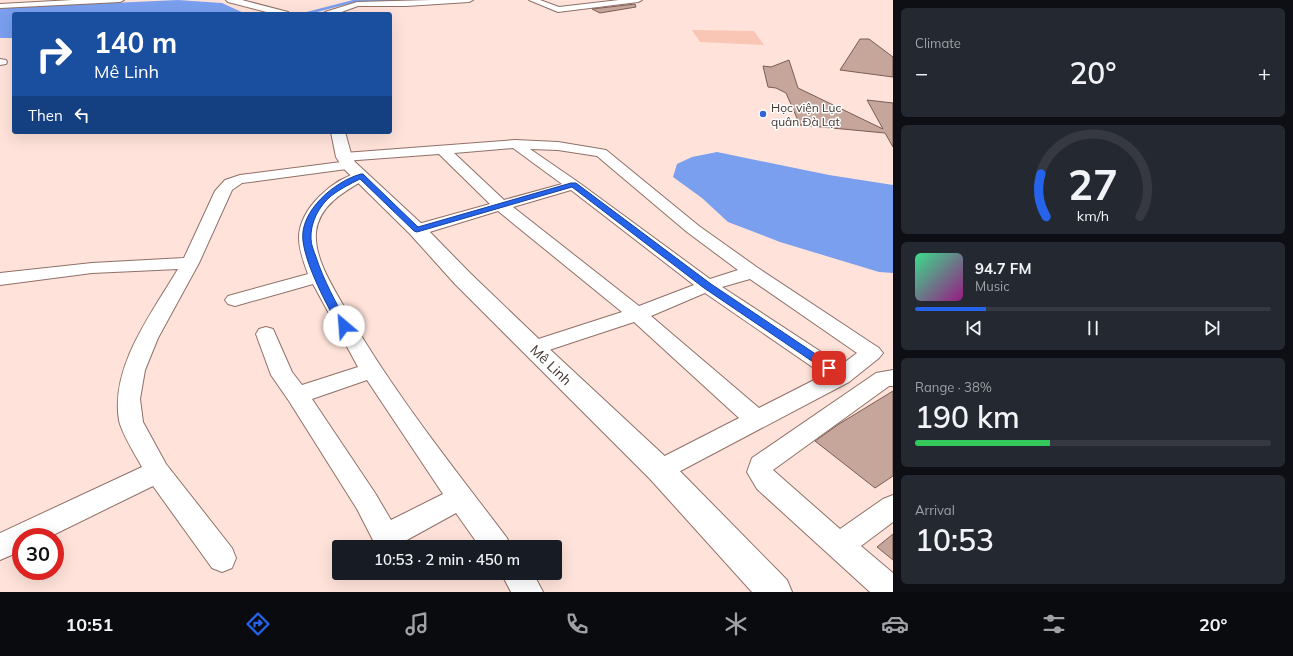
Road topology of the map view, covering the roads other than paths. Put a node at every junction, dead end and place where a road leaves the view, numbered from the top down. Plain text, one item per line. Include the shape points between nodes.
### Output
1 (120, 0) edge
2 (231, 0) edge
3 (469, 0) edge
4 (533, 0) edge
5 (638, 0) edge
6 (0, 6) edge
7 (276, 12) edge
8 (334, 12) edge
9 (339, 134) edge
10 (515, 144) junction
11 (442, 149) junction
12 (351, 166) junction
13 (573, 185) junction
14 (500, 205) junction
15 (417, 230) junction
16 (190, 263) junction
17 (752, 272) junction
18 (318, 276) junction
19 (0, 279) edge
20 (707, 286) junction
21 (235, 300) dead end
22 (637, 314) junction
23 (266, 334) dead end
24 (533, 348) junction
25 (370, 371) junction
26 (841, 376) junction
27 (893, 378) edge
28 (297, 395) junction
29 (757, 420) junction
30 (660, 470) junction
31 (157, 472) junction
32 (461, 497) junction
33 (893, 507) edge
34 (493, 540) edge
35 (840, 546) junction
36 (0, 547) edge
37 (222, 558) dead end
38 (520, 580) edge
39 (528, 592) edge
40 (775, 592) edge
41 (892, 592) edge

1 - 6 street
2 - 7 street
3 - 8 street via 357,4
4 - 5 street via 558,10
9 - 12 street
10 - 11 street
10 - 13 street
10 - 17 street via 558,146 601,153 693,229
11 - 12 street
11 - 14 street
12 - 15 street, Mê Linh
12 - 16 street via 240,179 230,183 222,191
12 - 18 street via 312,217 308,230 307,241
13 - 14 street
13 - 20 street
14 - 15 street
14 - 22 street
15 - 24 street, Mê Linh
16 - 19 street via 92,268
16 - 31 street via 148,338 134,370 129,399 131,422
17 - 20 street
17 - 26 street via 872,352
18 - 21 street
18 - 25 street
20 - 22 street
20 - 26 street
22 - 24 street
22 - 29 street
23 - 28 street via 282,375
24 - 30 street, Mê Linh
25 - 28 street
25 - 32 street
26 - 29 street
27 - 35 street via 884,379 760,465 760,472 766,481
28 - 32 street via 366,501 386,537
29 - 30 street
30 - 40 street, Mê Linh
31 - 36 street
31 - 37 street
32 - 34 street
33 - 35 street
35 - 41 street
38 - 39 street

